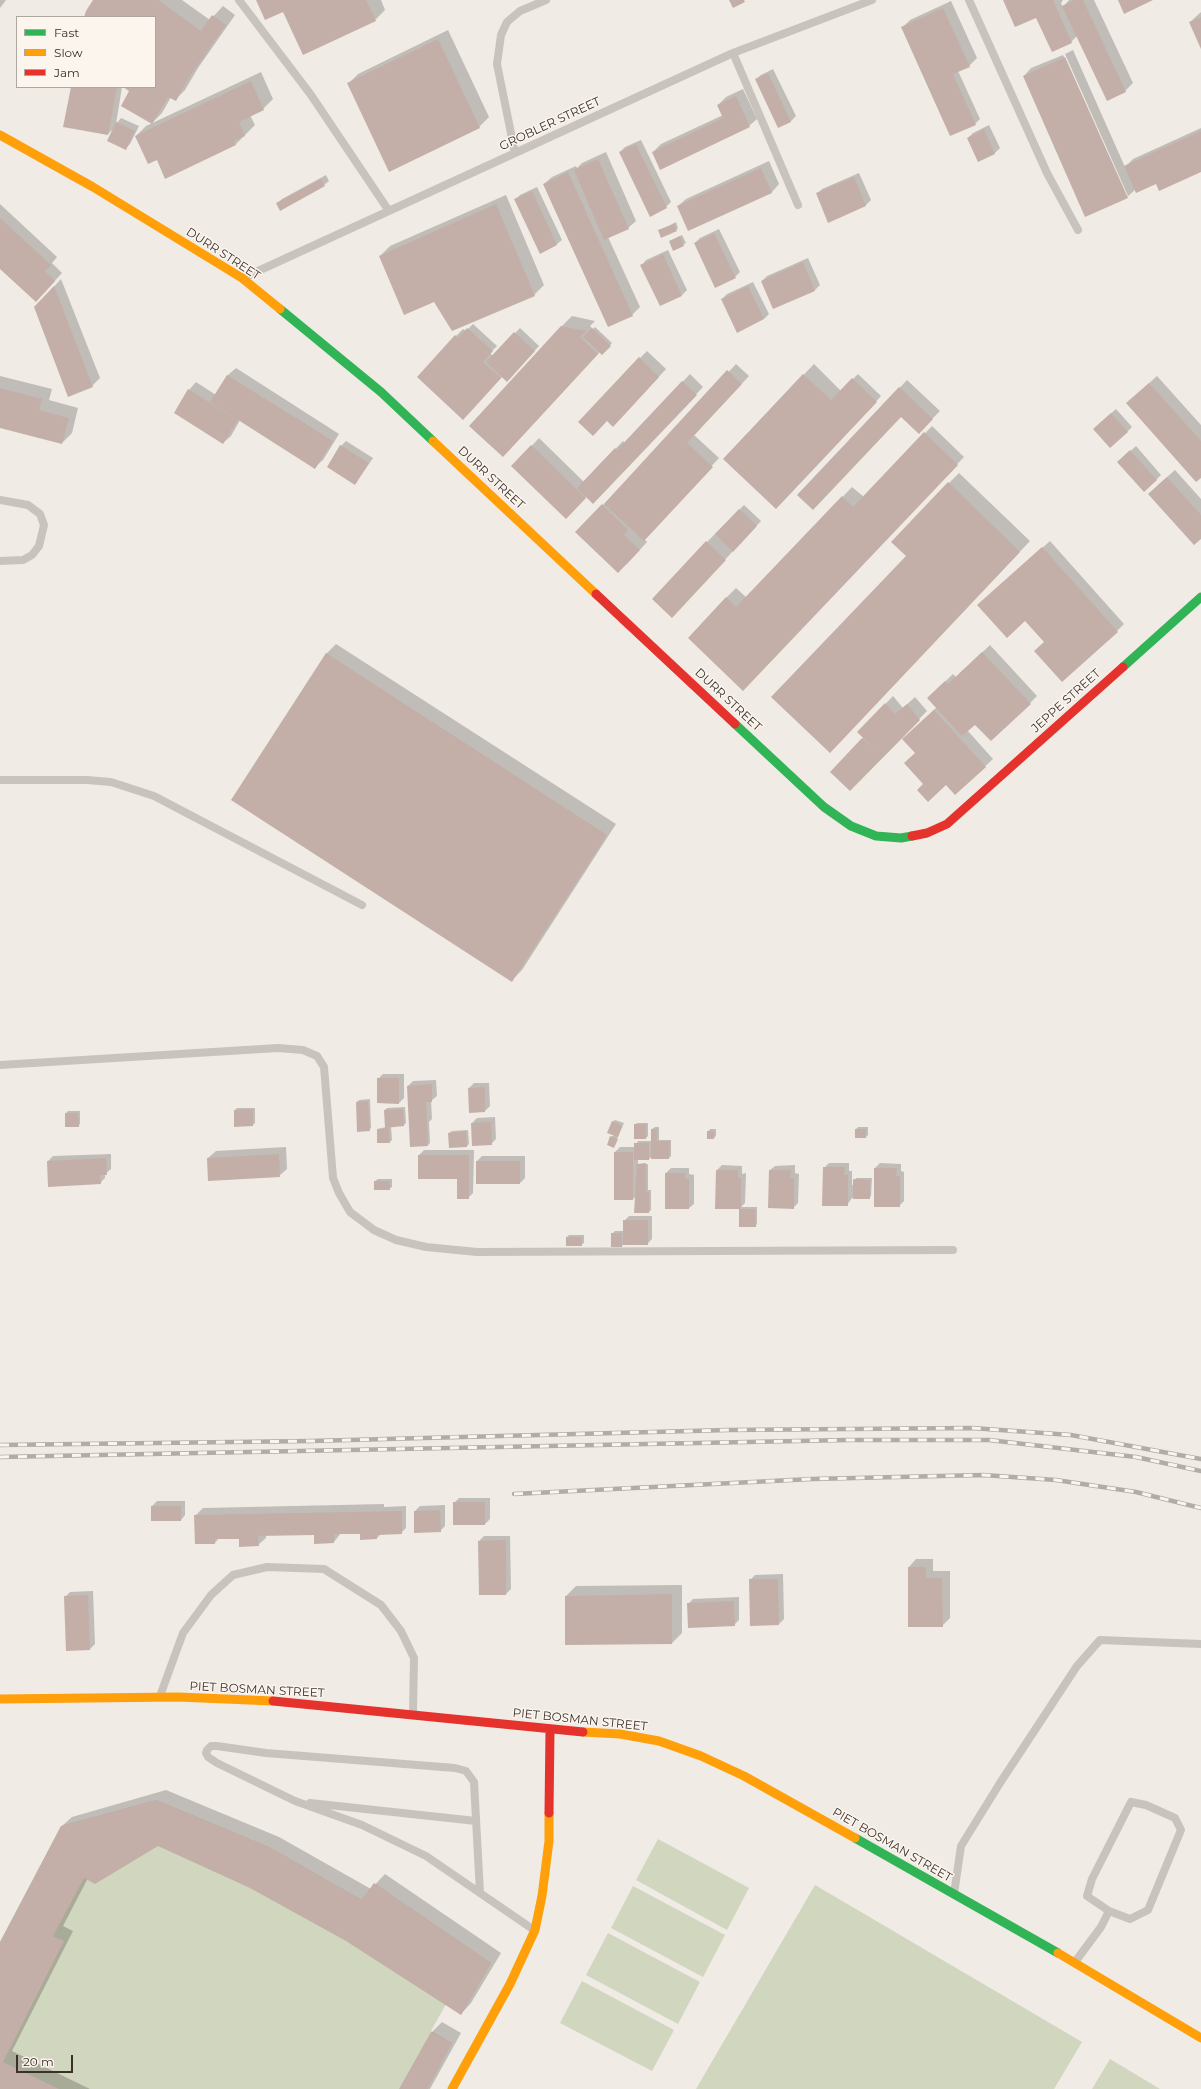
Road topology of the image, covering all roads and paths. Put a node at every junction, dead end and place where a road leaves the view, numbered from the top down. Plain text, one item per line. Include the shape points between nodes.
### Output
1 (239, 0) edge
2 (546, 0) edge
3 (872, 0) edge
4 (969, 0) edge
5 (733, 53) junction
6 (0, 135) edge
7 (515, 153) junction
8 (798, 205) dead end
9 (389, 211) junction
10 (1078, 230) dead end
11 (242, 278) junction
12 (0, 500) edge
13 (0, 561) edge
14 (1201, 597) edge
15 (0, 780) edge
16 (947, 824) joint
17 (362, 905) dead end
18 (0, 1065) edge
19 (953, 1250) dead end
20 (1201, 1644) edge
21 (159, 1697) junction
22 (0, 1699) edge
23 (413, 1714) junction
24 (550, 1730) junction
25 (296, 1801) junction
26 (476, 1821) junction
27 (480, 1893) junction
28 (954, 1894) junction
29 (1109, 1911) junction
30 (534, 1930) junction
31 (1074, 1962) junction
32 (1201, 2038) edge
33 (452, 2089) edge

1 - 9 lane via 311,95
2 - 7 lane via 520,11 507,22 501,35 497,64
3 - 5 lane, GROBLER STREET
4 - 10 lane via 1047,173
5 - 7 lane, GROBLER STREET
5 - 8 lane
6 - 11 street, DURR STREET via 93,187
7 - 9 lane, GROBLER STREET
9 - 11 lane, GROBLER STREET
11 - 16 street, DURR STREET via 381,392 824,807 851,826 876,836 901,838 927,833
12 - 13 lane via 28,505 40,514 44,525 39,546 32,555 22,560
14 - 16 street, JEPPE STREET
15 - 17 lane via 111,782 154,796
18 - 19 lane via 278,1048 303,1050 317,1056 324,1068 333,1178 350,1212 374,1230 396,1240 426,1247 477,1252
20 - 28 lane via 1100,1640 1077,1666 961,1846
21 - 22 street, PIET BOSMAN STREET
21 - 23 street, PIET BOSMAN STREET via 283,1702
21 - 23 lane via 184,1633 211,1595 232,1575 267,1567 324,1569 381,1605 401,1631 414,1658
23 - 24 street, PIET BOSMAN STREET
24 - 28 street, PIET BOSMAN STREET via 639,1736 701,1756 744,1776
24 - 30 street via 548,1841 542,1896
25 - 26 lane
25 - 26 lane via 217,1763 208,1757 207,1750 211,1746 217,1746 266,1753 455,1768 466,1771 474,1782
25 - 27 lane via 362,1825 426,1856
26 - 27 lane
27 - 30 lane
28 - 31 street, PIET BOSMAN STREET
29 - 29 lane via 1088,1896 1092,1880 1131,1802 1146,1805 1175,1818 1181,1830 1148,1910 1130,1919
29 - 31 lane via 1101,1927
30 - 33 street via 510,1984
31 - 32 street, PIET BOSMAN STREET

